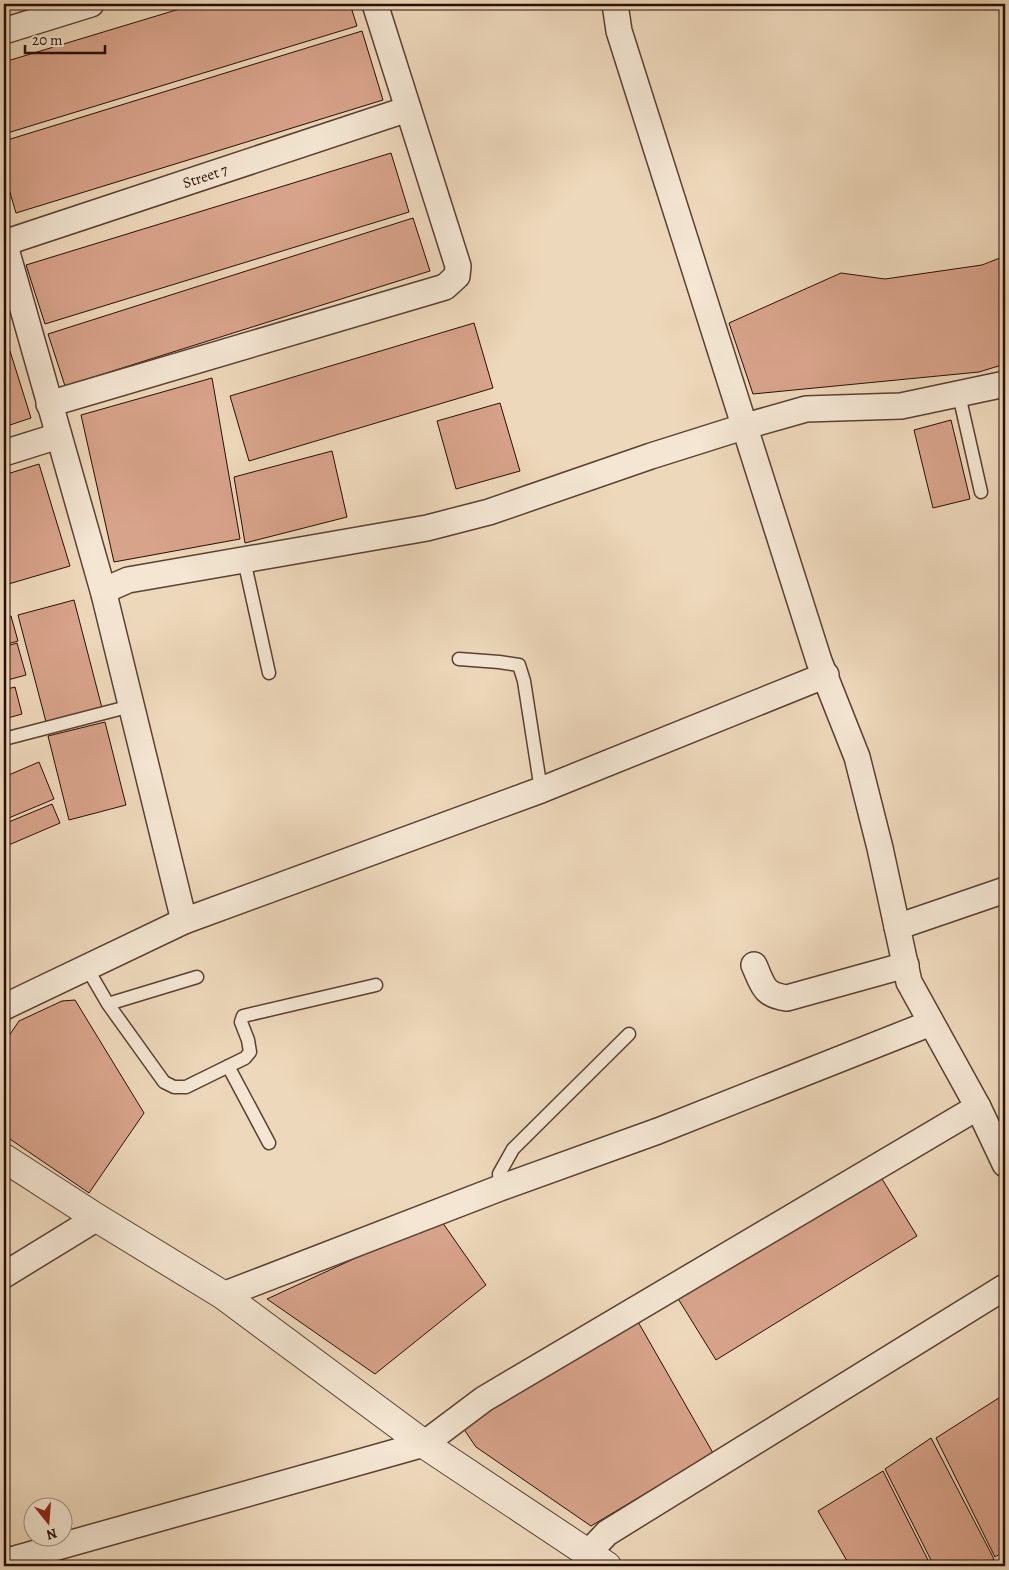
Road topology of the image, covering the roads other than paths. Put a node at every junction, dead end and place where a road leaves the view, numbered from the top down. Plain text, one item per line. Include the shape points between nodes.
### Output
1 (91, 4) edge
2 (375, 4) edge
3 (615, 4) edge
4 (4, 31) edge
5 (408, 109) junction
6 (4, 243) edge
7 (1005, 384) edge
8 (959, 394) junction
9 (50, 404) junction
10 (746, 426) junction
11 (58, 436) junction
12 (4, 453) edge
13 (981, 492) dead end
14 (244, 560) junction
15 (104, 594) junction
16 (459, 659) dead end
17 (269, 673) dead end
18 (826, 675) junction
19 (130, 706) junction
20 (4, 739) edge
21 (540, 790) junction
22 (1005, 890) edge
23 (184, 921) junction
24 (897, 927) junction
25 (754, 965) dead end
26 (906, 965) junction
27 (87, 968) junction
28 (197, 977) dead end
29 (376, 985) dead end
30 (108, 1004) junction
31 (4, 1007) edge
32 (931, 1023) junction
33 (629, 1034) dead end
34 (228, 1066) junction
35 (978, 1107) junction
36 (269, 1143) dead end
37 (4, 1158) edge
38 (1005, 1164) edge
39 (500, 1188) junction
40 (97, 1218) junction
41 (4, 1275) edge
42 (1005, 1287) edge
43 (223, 1295) junction
44 (424, 1444) junction
45 (4, 1562) edge
46 (595, 1562) edge

1 - 4 street
2 - 5 street
3 - 10 street via 619,31
5 - 6 street, Street 7
5 - 9 street via 458,266 457,276 445,287
6 - 9 street
7 - 8 street
8 - 10 street via 901,406 806,409
8 - 13 lane
9 - 11 street
10 - 14 street via 489,512 427,528
10 - 18 street
11 - 12 street
11 - 15 street
14 - 15 street via 128,580
14 - 17 lane
15 - 19 street
16 - 21 lane via 518,666 524,681
18 - 21 street
18 - 24 street via 858,758
19 - 20 lane
19 - 23 street
21 - 23 street
22 - 24 street
23 - 27 street
24 - 26 street
25 - 26 street via 765,990 775,997 788,998
26 - 32 street via 909,982
27 - 30 lane
27 - 31 street
28 - 30 lane
29 - 34 lane via 243,1016 241,1022 250,1052
30 - 34 lane via 164,1082 186,1088
32 - 35 street
32 - 39 street via 658,1131
33 - 39 lane via 513,1149 499,1174
34 - 36 lane
35 - 38 street
35 - 44 street via 484,1399
37 - 40 street
39 - 43 street
40 - 41 street
40 - 43 street
42 - 46 street via 607,1533
43 - 44 street
44 - 45 street
44 - 46 street

